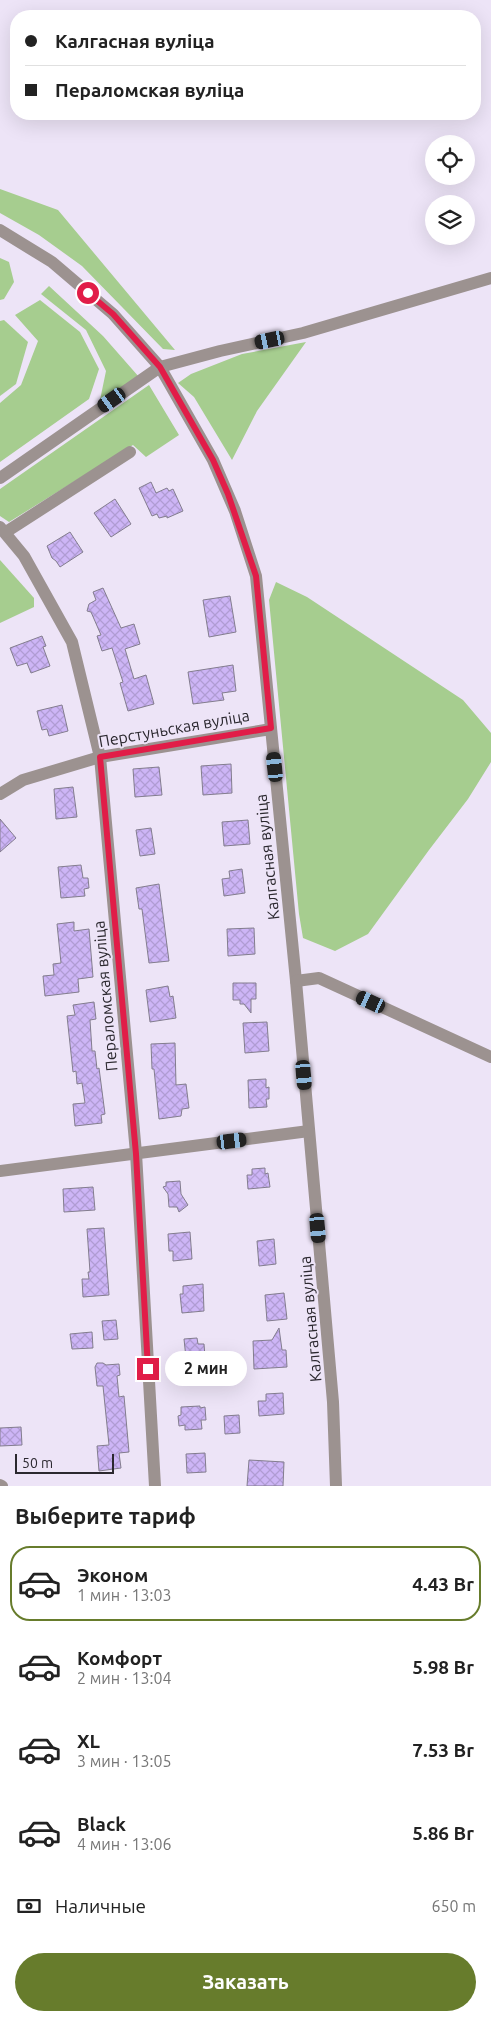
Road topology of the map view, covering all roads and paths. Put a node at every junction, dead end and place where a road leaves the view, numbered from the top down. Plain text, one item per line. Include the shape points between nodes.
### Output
1 (0, 230) edge
2 (491, 278) edge
3 (160, 367) junction
4 (130, 452) dead end
5 (0, 478) edge
6 (3, 529) edge
7 (271, 728) junction
8 (100, 757) junction
9 (0, 794) edge
10 (296, 981) junction
11 (491, 1057) edge
12 (309, 1131) junction
13 (136, 1154) junction
14 (0, 1171) edge
15 (155, 1486) edge
16 (336, 1486) edge

1 - 3 street, Калгасная вуліца via 52,262 99,302
2 - 3 street via 303,333
3 - 5 street
3 - 7 street, Калгасная вуліца via 213,460 235,511 256,576
4 - 6 street
6 - 8 street, Пераломская вуліца via 24,556 72,642
7 - 8 street, Перстуньская вуліца
7 - 10 street, Калгасная вуліца
8 - 9 street, Перстуньская вуліца via 23,780
8 - 13 street, Пераломская вуліца
10 - 11 street via 319,978
10 - 12 street, Калгасная вуліца
12 - 13 street
12 - 16 street, Калгасная вуліца via 334,1402
13 - 14 street
13 - 15 street, Пераломская вуліца

